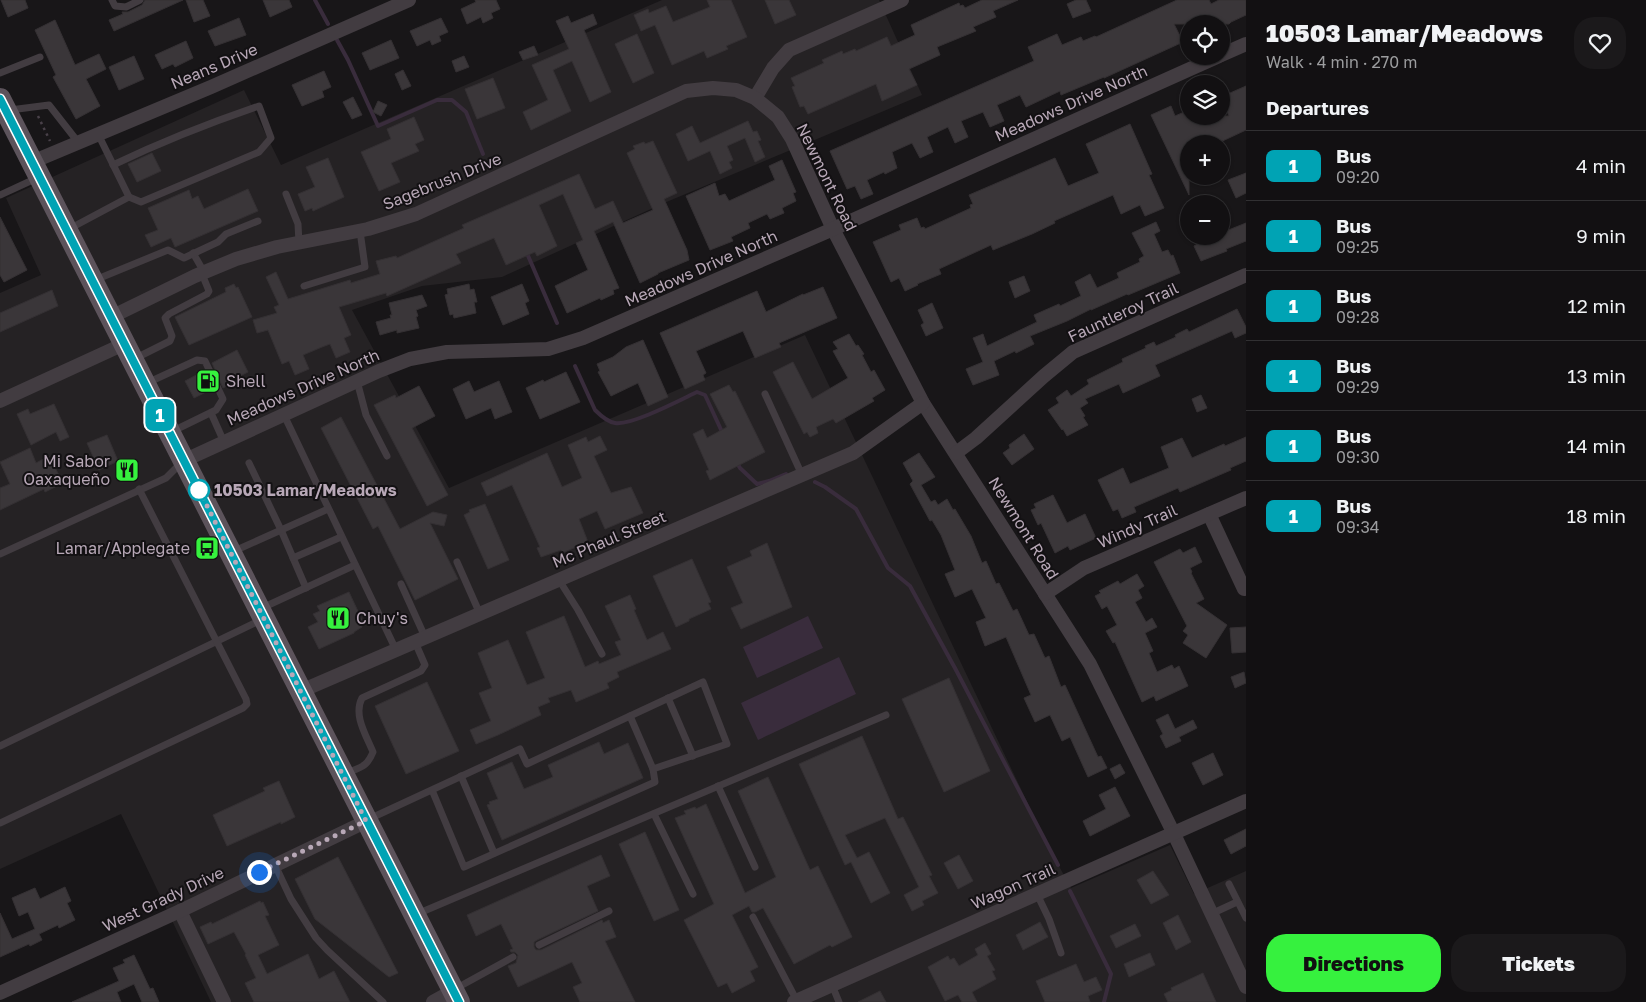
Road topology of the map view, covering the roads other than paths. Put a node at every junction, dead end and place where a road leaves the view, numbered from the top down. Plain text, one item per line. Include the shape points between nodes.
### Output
1 (112, 0) edge
2 (140, 0) edge
3 (409, 0) edge
4 (902, 0) edge
5 (1246, 44) edge
6 (1230, 51) edge
7 (40, 57) dead end
8 (1200, 65) edge
9 (0, 73) edge
10 (755, 98) junction
11 (2, 108) edge
12 (98, 134) junction
13 (78, 142) junction
14 (113, 165) junction
15 (36, 170) junction
16 (286, 194) dead end
17 (0, 195) edge
18 (129, 198) junction
19 (258, 221) dead end
20 (833, 229) junction
21 (67, 230) junction
22 (360, 231) junction
23 (299, 243) junction
24 (193, 253) junction
25 (203, 273) junction
26 (1246, 275) edge
27 (92, 282) junction
28 (304, 286) dead end
29 (111, 317) junction
30 (128, 352) junction
31 (357, 381) junction
32 (145, 384) junction
33 (765, 394) dead end
34 (0, 401) edge
35 (923, 403) junction
36 (211, 413) junction
37 (284, 415) junction
38 (169, 433) junction
39 (224, 442) junction
40 (956, 453) junction
41 (387, 456) dead end
42 (184, 460) junction
43 (250, 463) dead end
44 (802, 475) junction
45 (139, 489) junction
46 (1246, 498) edge
47 (328, 509) junction
48 (1209, 514) junction
49 (281, 530) junction
50 (341, 537) junction
51 (230, 553) junction
52 (0, 554) edge
53 (293, 558) junction
54 (457, 562) dead end
55 (355, 565) junction
56 (559, 580) junction
57 (401, 584) dead end
58 (306, 588) junction
59 (1244, 589) dead end
60 (1045, 594) junction
61 (262, 614) junction
62 (480, 614) junction
63 (420, 640) junction
64 (217, 641) junction
65 (396, 650) junction
66 (602, 654) dead end
67 (301, 691) junction
68 (668, 698) junction
69 (886, 715) dead end
70 (630, 716) junction
71 (0, 746) edge
72 (693, 756) junction
73 (653, 769) junction
74 (343, 775) junction
75 (461, 776) junction
76 (718, 786) junction
77 (432, 790) junction
78 (1246, 801) edge
79 (654, 814) junction
80 (366, 821) junction
81 (0, 823) edge
82 (1174, 834) junction
83 (494, 853) junction
84 (275, 865) junction
85 (755, 867) dead end
86 (1229, 884) dead end
87 (693, 894) dead end
88 (1037, 894) junction
89 (1238, 902) junction
90 (180, 910) junction
91 (609, 911) dead end
92 (1211, 914) junction
93 (414, 915) junction
94 (753, 917) dead end
95 (1246, 918) edge
96 (539, 945) dead end
97 (1061, 953) dead end
98 (513, 957) dead end
99 (832, 985) junction
100 (1246, 988) edge
101 (0, 993) edge
102 (456, 996) edge
103 (799, 1001) edge
104 (224, 1002) edge
105 (383, 1002) edge
106 (433, 1002) edge
107 (839, 1002) edge

1 - 2 lane via 115,6 126,7
3 - 12 street, Neans Drive
4 - 10 street via 789,50 773,68
5 - 6 street, Meadows Drive North
7 - 9 lane
8 - 20 street, Meadows Drive North
10 - 20 street, Newmont Road via 778,117 792,139
10 - 22 street, Sagebrush Drive via 736,90 686,91 416,214
11 - 13 lane via 49,105
11 - 15 main road
12 - 13 street, Neans Drive
12 - 14 lane
13 - 15 street, Neans Drive
14 - 18 lane
14 - 18 lane via 151,146 259,106 271,138 259,152 141,202
15 - 17 lane
15 - 21 main road
16 - 23 lane via 298,224
18 - 21 lane
19 - 24 lane
20 - 31 street, Meadows Drive North via 574,341 548,349 447,352 410,359
20 - 35 street, Newmont Road
21 - 27 main road
22 - 23 street, Sagebrush Drive
22 - 28 lane via 366,267
23 - 25 street, Sagebrush Drive via 236,259
24 - 25 lane
24 - 27 lane via 184,258 168,250
25 - 29 street, Sagebrush Drive
25 - 30 lane via 208,294 165,318 172,336 170,341
26 - 40 street, Fauntleroy Trail via 1074,352
27 - 29 main road
29 - 30 main road
30 - 32 main road
30 - 34 street
31 - 37 street, Meadows Drive North
31 - 41 lane via 366,415
32 - 36 lane via 197,360 205,361 223,399
32 - 38 main road
33 - 44 lane
35 - 40 street, Newmont Road
35 - 44 street, Mc Phaul Street via 853,453
36 - 38 lane
36 - 39 lane
37 - 39 street, Meadows Drive North
37 - 47 lane
38 - 42 main road
39 - 42 street, Meadows Drive North
40 - 60 street, Newmont Road
42 - 45 lane via 166,478
42 - 51 main road
43 - 49 lane
44 - 56 street, Mc Phaul Street
45 - 52 lane
45 - 64 lane
46 - 48 street, Windy Trail
47 - 49 lane
47 - 50 lane
48 - 59 street
48 - 60 street, Windy Trail via 1084,568
49 - 51 lane
49 - 53 lane
50 - 53 lane
50 - 55 lane
51 - 61 main road
53 - 58 lane
54 - 62 lane
55 - 58 lane
55 - 65 lane
56 - 62 street, Mc Phaul Street
56 - 66 lane
57 - 63 lane
58 - 61 lane
60 - 82 street, Newmont Road via 1090,664
61 - 64 lane
61 - 67 main road
62 - 63 street, Mc Phaul Street
63 - 65 street, Mc Phaul Street
63 - 74 lane via 425,665 421,672 362,698 358,704 358,714 372,752 364,766
64 - 71 lane
64 - 81 lane via 246,699 247,704 243,708
65 - 67 street, Mc Phaul Street
67 - 74 main road
68 - 70 lane
68 - 72 lane
68 - 72 lane via 703,682 727,744
69 - 76 lane
70 - 73 lane
70 - 75 lane via 527,764 520,749
72 - 73 lane
73 - 83 lane via 655,782
74 - 80 main road
75 - 77 lane
75 - 83 lane
76 - 79 lane
76 - 85 lane
77 - 80 lane
77 - 83 lane via 464,867
78 - 82 street, Wagon Trail
79 - 87 lane
79 - 93 lane
80 - 84 street, West Grady Drive
80 - 93 main road
82 - 88 street, Wagon Trail
82 - 92 street, Newmont Road
84 - 90 street, West Grady Drive
84 - 105 lane via 291,899 316,938
86 - 89 lane
88 - 97 lane
88 - 99 street, Wagon Trail
89 - 92 lane
89 - 95 lane
90 - 101 street, West Grady Drive
90 - 104 street
91 - 96 lane
92 - 100 street, Newmont Road
93 - 102 main road
94 - 103 lane
98 - 102 lane
99 - 103 street, Wagon Trail
99 - 107 lane
102 - 106 street

